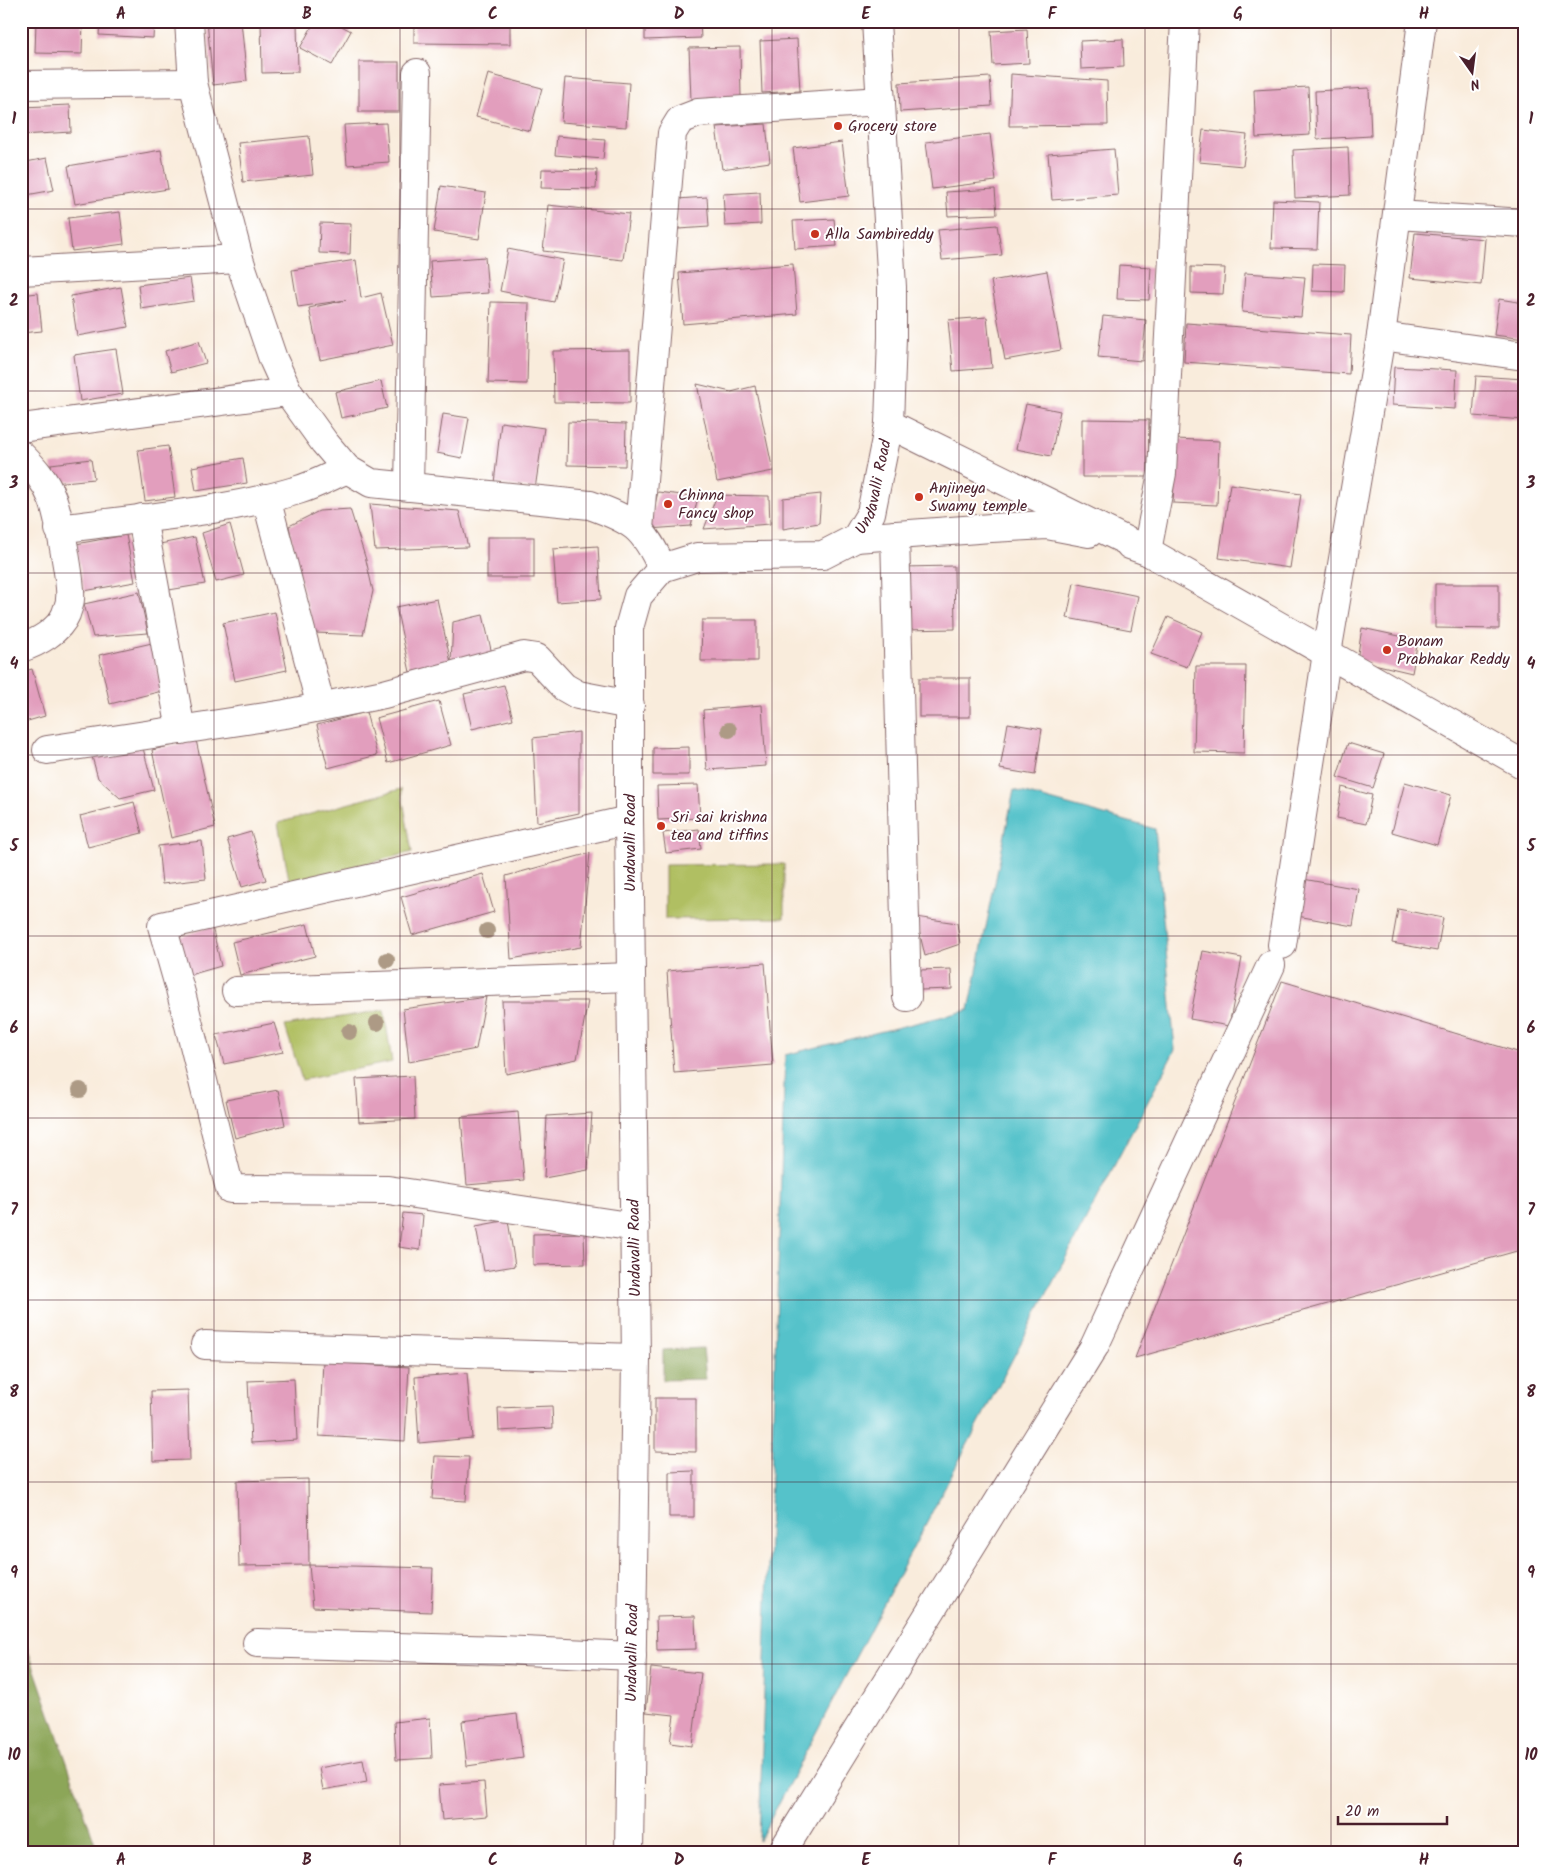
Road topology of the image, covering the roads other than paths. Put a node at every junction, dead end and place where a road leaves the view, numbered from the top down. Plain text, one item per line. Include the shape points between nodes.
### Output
1 (189, 21) edge
2 (876, 21) edge
3 (1185, 21) edge
4 (1422, 21) edge
5 (417, 73) dead end
6 (193, 83) junction
7 (21, 85) edge
8 (881, 101) junction
9 (1397, 215) junction
10 (1524, 223) edge
11 (239, 259) junction
12 (21, 271) edge
13 (1381, 336) junction
14 (1524, 356) edge
15 (288, 392) junction
16 (889, 424) junction
17 (21, 428) edge
18 (21, 454) edge
19 (347, 470) junction
20 (409, 487) junction
21 (266, 498) junction
22 (142, 518) junction
23 (59, 529) junction
24 (639, 529) junction
25 (895, 535) junction
26 (856, 538) junction
27 (1148, 551) junction
28 (662, 568) junction
29 (21, 648) edge
30 (1327, 653) junction
31 (630, 705) junction
32 (320, 706) junction
33 (181, 730) junction
34 (47, 750) dead end
35 (1524, 765) edge
36 (629, 820) junction
37 (631, 977) junction
38 (236, 991) dead end
39 (907, 998) dead end
40 (635, 1227) junction
41 (205, 1346) dead end
42 (636, 1358) junction
43 (257, 1643) dead end
44 (632, 1656) junction
45 (629, 1852) edge
46 (782, 1852) edge

1 - 6 street
2 - 8 street, Undavalli Road
3 - 27 street via 1162,473
4 - 9 street
5 - 20 street
6 - 7 street
6 - 11 street
8 - 16 street, Undavalli Road via 892,287
8 - 24 street via 698,113 680,120 672,133
9 - 10 street
9 - 13 street
11 - 12 street
11 - 15 street
13 - 14 street
13 - 30 street
15 - 17 street
15 - 19 street
16 - 26 street, Undavalli Road via 871,513
16 - 27 street
18 - 23 street via 46,484
19 - 20 street via 371,483
19 - 21 street via 300,490
20 - 24 street via 590,505 617,514
21 - 22 street
21 - 32 street
22 - 23 street
22 - 33 street
23 - 29 street via 69,582 70,599 65,616 50,633
24 - 28 street via 652,546
25 - 26 street
25 - 27 street via 1047,525 1081,530
25 - 39 street
26 - 28 street, Undavalli Road via 823,554 697,557
27 - 30 street
28 - 31 street, Undavalli Road via 638,596 629,628
30 - 35 street
30 - 46 street via 1276,955 1094,1347
31 - 32 street via 578,695 564,687 537,658 524,656 384,694
31 - 36 street, Undavalli Road
32 - 33 street
33 - 34 street
36 - 37 street, Undavalli Road
36 - 40 street via 162,926 230,1188 388,1190
37 - 38 street
37 - 40 street, Undavalli Road
40 - 42 street, Undavalli Road
41 - 42 street
42 - 44 street, Undavalli Road
43 - 44 street
44 - 45 street, Undavalli Road

